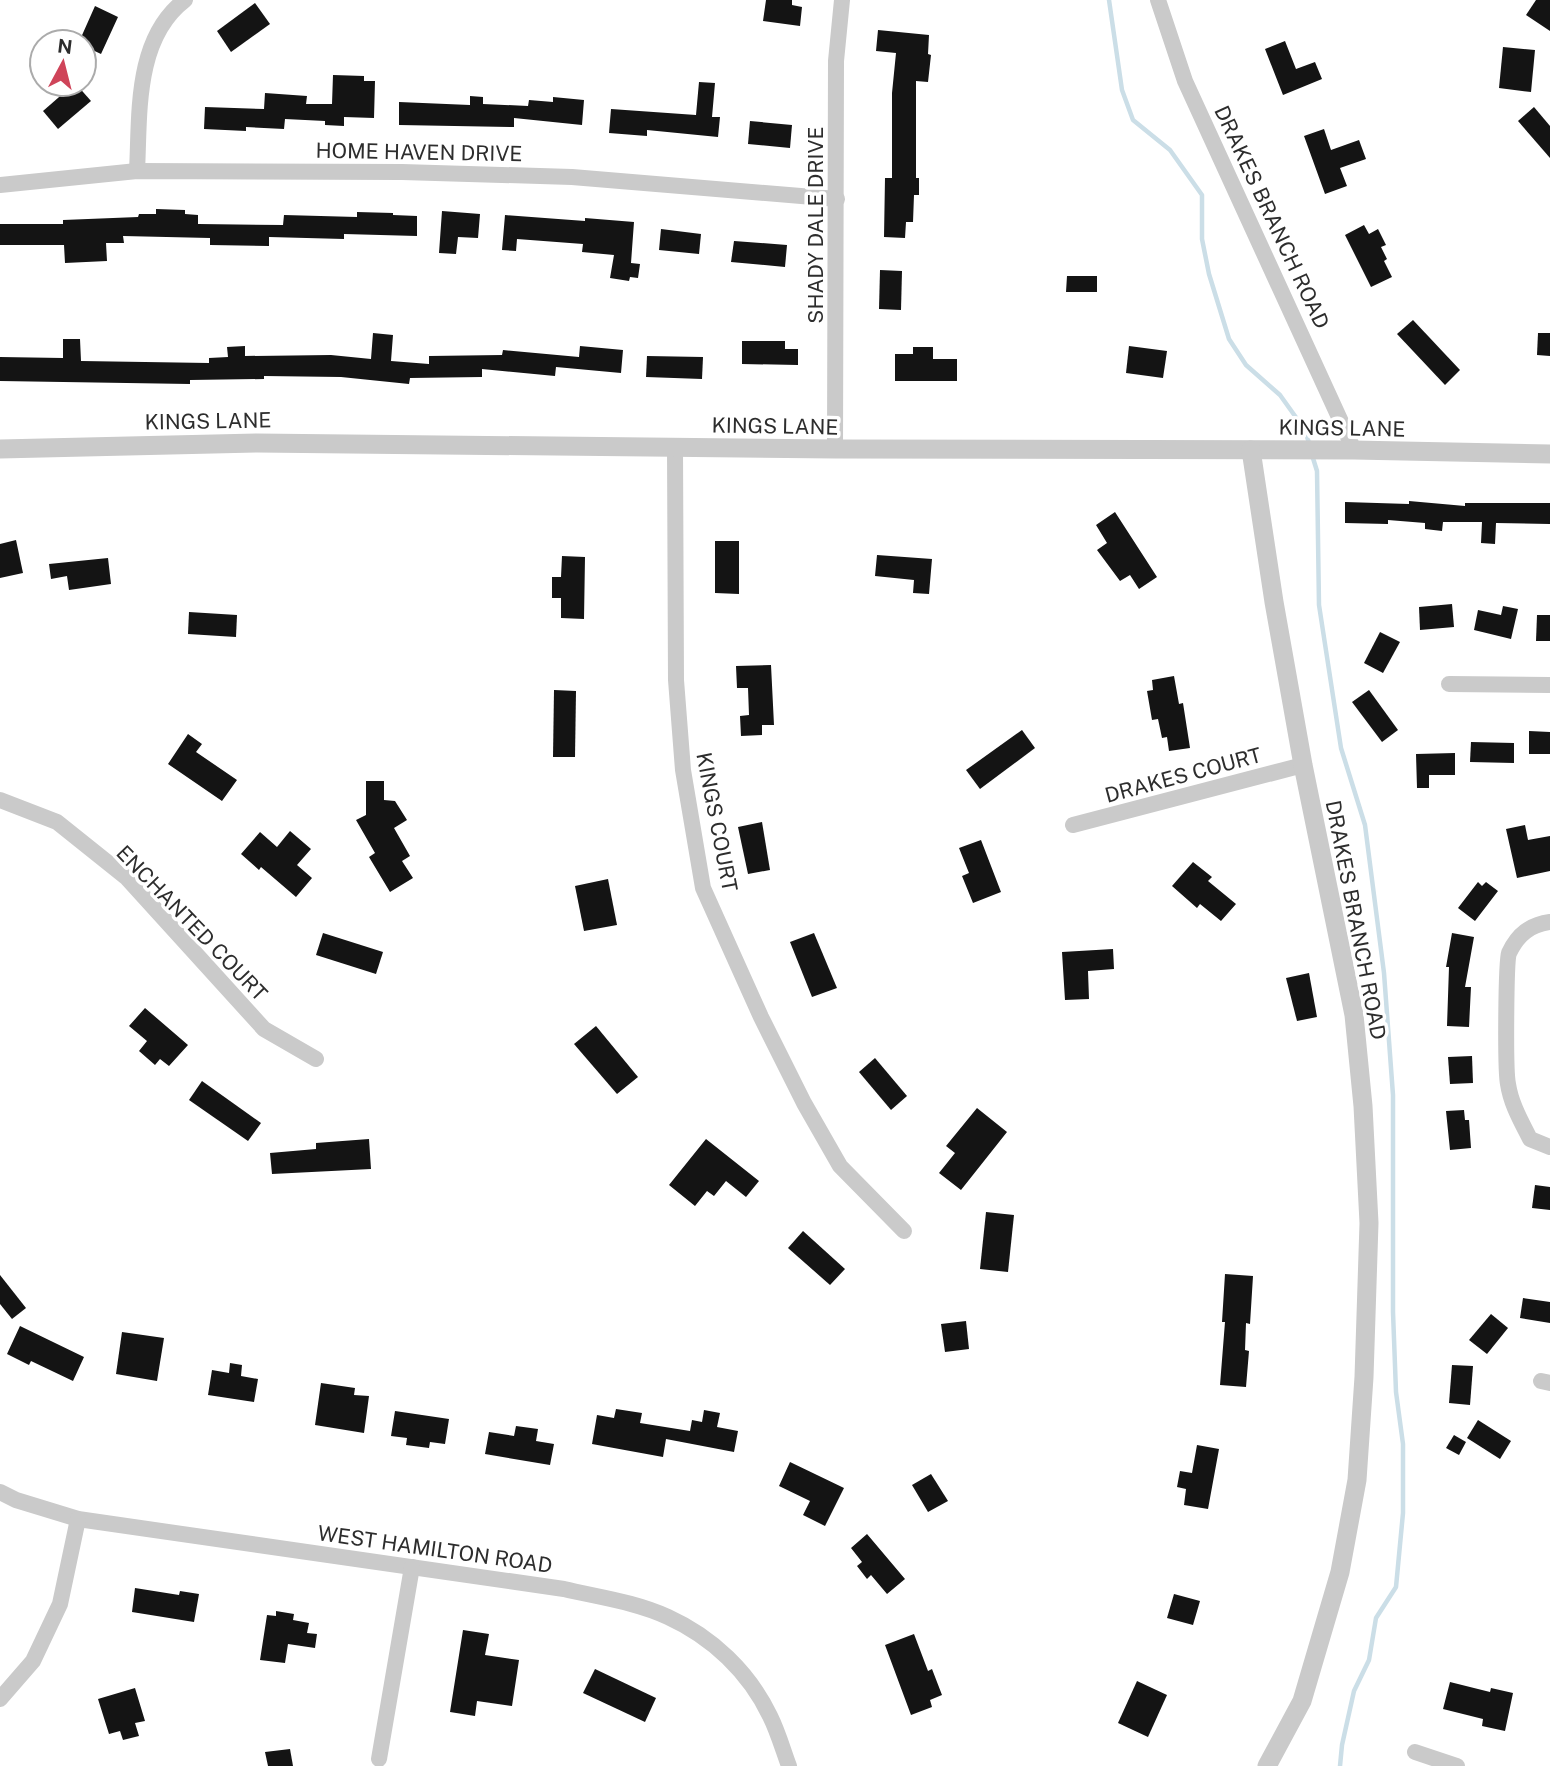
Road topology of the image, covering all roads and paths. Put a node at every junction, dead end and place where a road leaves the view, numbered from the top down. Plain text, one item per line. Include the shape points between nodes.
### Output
1 (185, 0) edge
2 (842, 0) edge
3 (1158, 0) edge
4 (138, 171) junction
5 (0, 185) edge
6 (837, 198) junction
7 (676, 448) junction
8 (0, 449) edge
9 (835, 449) junction
10 (1251, 450) junction
11 (1354, 450) junction
12 (1550, 454) edge
13 (1449, 684) dead end
14 (1550, 685) edge
15 (1303, 765) junction
16 (0, 800) edge
17 (1073, 825) dead end
18 (1550, 922) edge
19 (316, 1059) dead end
20 (1550, 1147) edge
21 (904, 1231) dead end
22 (0, 1492) edge
23 (78, 1519) junction
24 (412, 1567) junction
25 (0, 1699) edge
26 (1415, 1752) dead end
27 (379, 1759) dead end
28 (789, 1766) edge
29 (1267, 1766) edge
30 (1457, 1766) edge

1 - 4 street via 148,56 140,103
2 - 6 street, SHADY DALE DRIVE via 836,61
3 - 11 street, DRAKES BRANCH ROAD via 1185,81
4 - 5 street, HOME HAVEN DRIVE
4 - 6 street, HOME HAVEN DRIVE via 572,177
6 - 9 street, SHADY DALE DRIVE
7 - 8 street, KINGS LANE via 257,443
7 - 9 street, KINGS LANE
7 - 21 street, KINGS COURT via 676,680 683,770 703,888 761,1017 840,1167
9 - 10 street, KINGS LANE
10 - 11 street, KINGS LANE
10 - 15 street, DRAKES BRANCH ROAD
11 - 12 street, KINGS LANE
13 - 14 street
15 - 17 street, DRAKES COURT
15 - 29 street, DRAKES BRANCH ROAD via 1354,1015 1369,1223 1364,1377 1357,1480 1340,1572 1302,1702
16 - 19 street, ENCHANTED COURT via 57,822 127,878 264,1029
18 - 20 street via 1520,935 1507,956 1507,1083 1530,1139
22 - 23 street, WEST HAMILTON ROAD
23 - 24 street, WEST HAMILTON ROAD
23 - 25 street via 60,1604 33,1661
24 - 27 street
24 - 28 street, WEST HAMILTON ROAD via 564,1589 667,1616 708,1639 744,1674 769,1715
26 - 30 street

